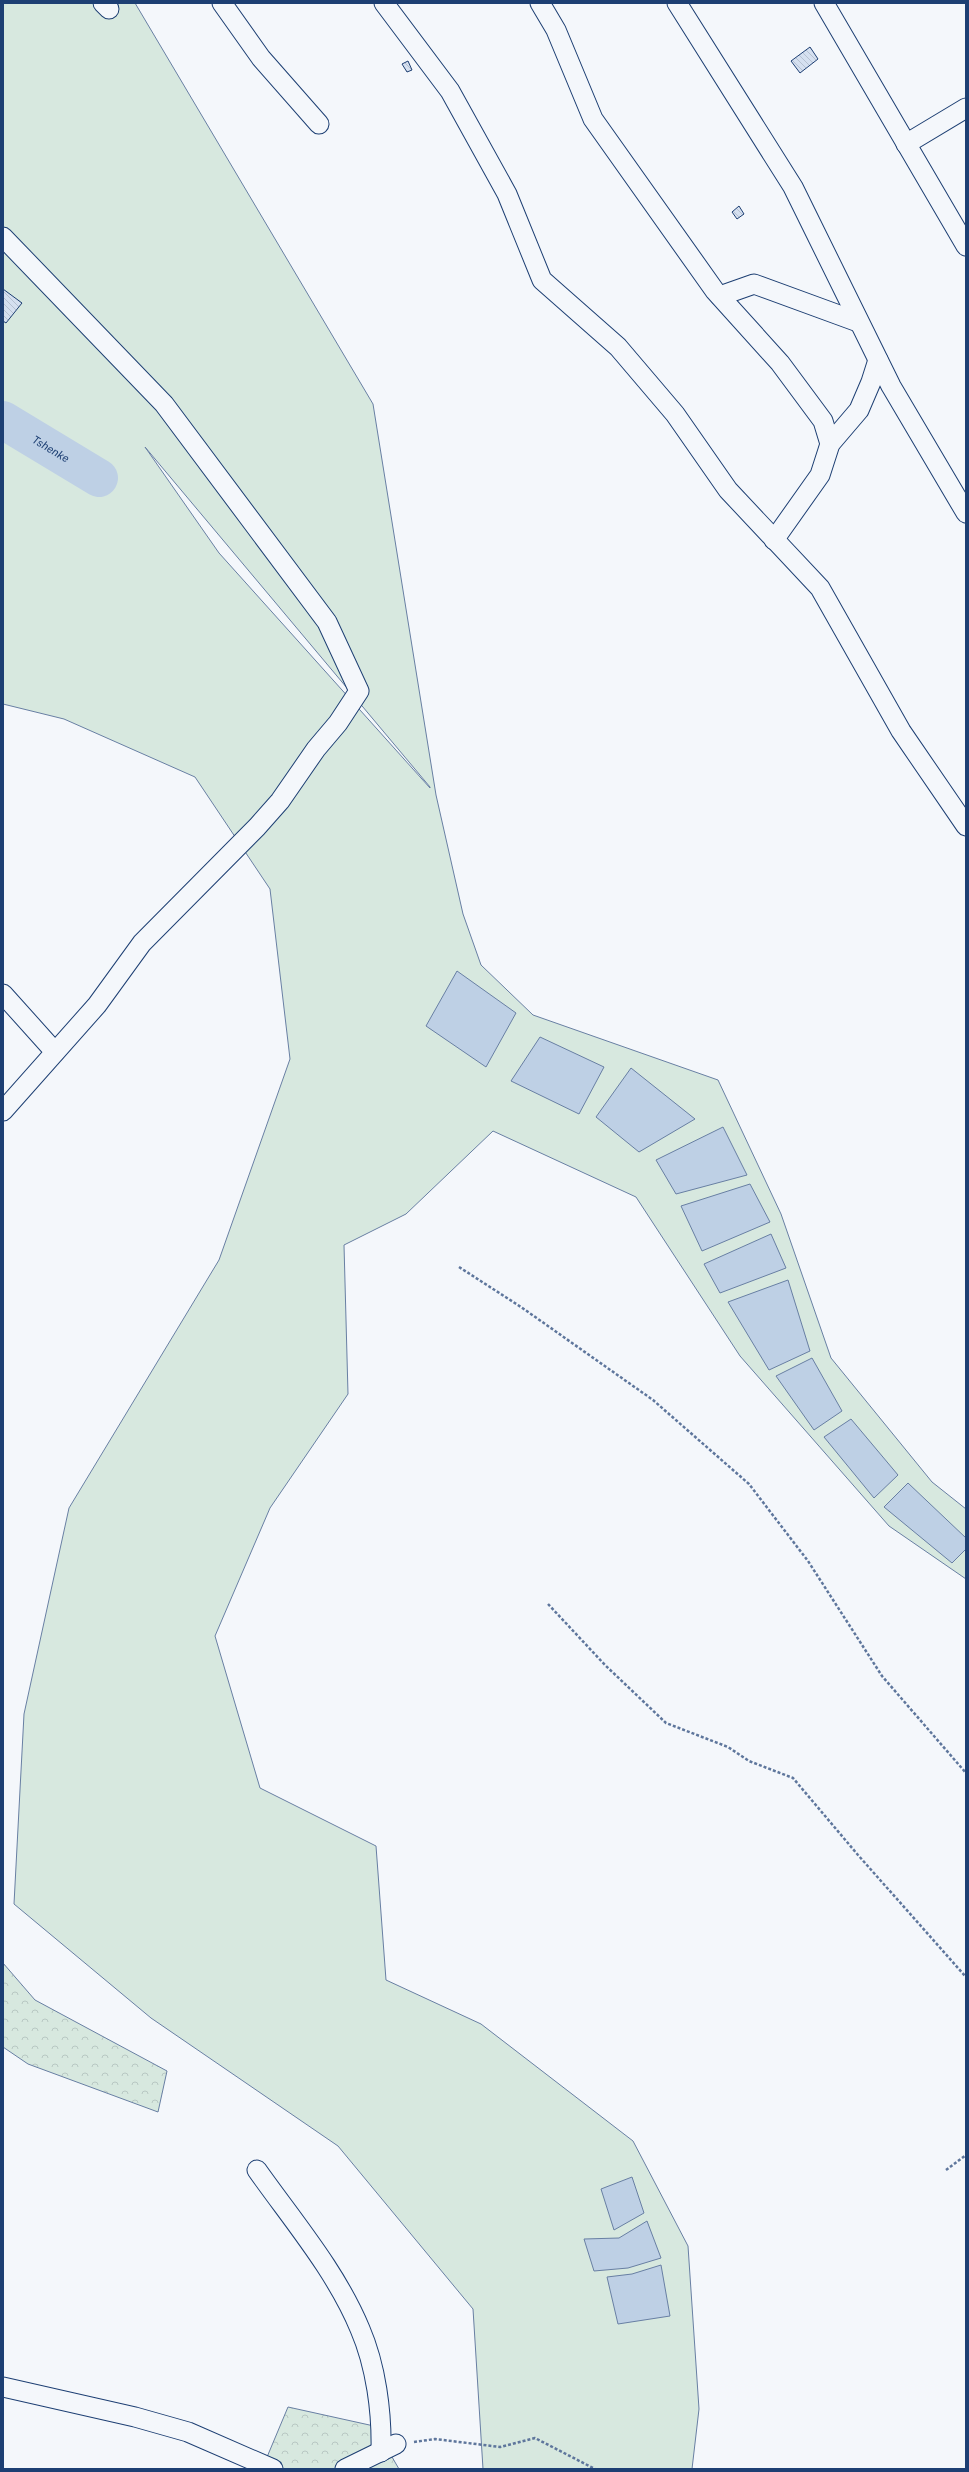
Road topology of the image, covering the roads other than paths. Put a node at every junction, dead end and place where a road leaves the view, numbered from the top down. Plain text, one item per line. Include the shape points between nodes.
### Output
1 (222, 3) edge
2 (384, 3) edge
3 (540, 3) edge
4 (677, 3) edge
5 (824, 3) edge
6 (966, 108) edge
7 (318, 124) dead end
8 (906, 144) junction
9 (3, 237) edge
10 (966, 246) edge
11 (720, 296) junction
12 (858, 322) junction
13 (878, 360) junction
14 (830, 444) junction
15 (966, 513) edge
16 (774, 540) junction
17 (966, 826) edge
18 (3, 994) edge
19 (55, 1052) junction
20 (3, 1111) edge
21 (257, 2170) dead end
22 (3, 2387) edge
23 (273, 2469) edge
24 (345, 2469) edge

1 - 7 street via 261,58
2 - 16 street via 450,91 507,194 542,280 618,347 675,414 728,490
3 - 11 street via 556,30 593,119
4 - 12 street via 793,187
5 - 8 street
6 - 8 street
8 - 10 street
9 - 19 street via 164,404 327,622 359,691 280,801 142,943 96,1005
11 - 12 street via 754,284
11 - 14 street via 780,363 823,421
12 - 13 street
13 - 14 street via 858,410
13 - 15 street
14 - 16 street via 820,475
16 - 17 street via 820,588 901,731
18 - 19 street
19 - 20 street
21 - 24 street via 326,2267 361,2330 388,2448
22 - 23 street via 113,2411 180,2430

